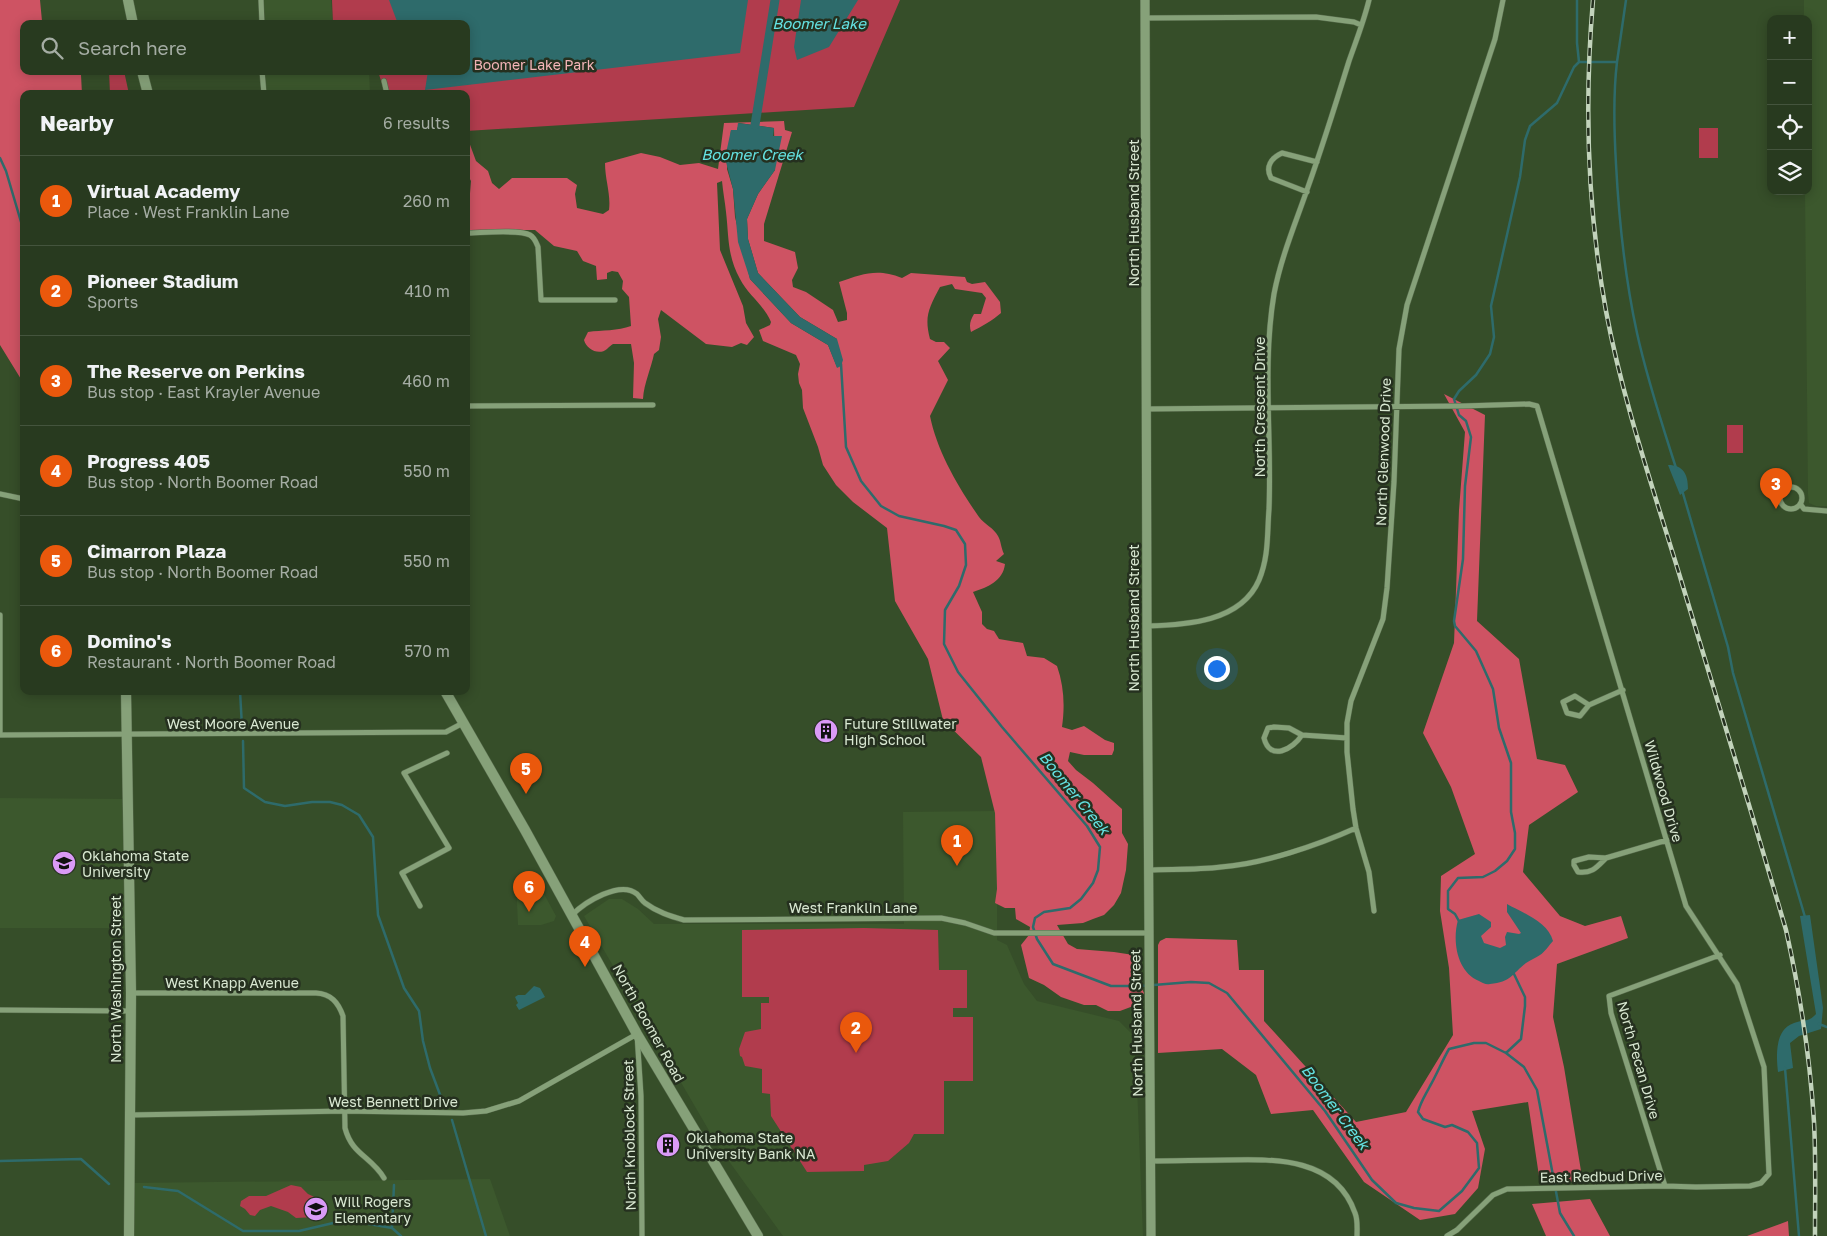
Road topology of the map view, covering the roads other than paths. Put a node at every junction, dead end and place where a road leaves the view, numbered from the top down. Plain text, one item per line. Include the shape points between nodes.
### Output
1 (128, 0) edge
2 (262, 0) edge
3 (1145, 0) edge
4 (1369, 0) edge
5 (1503, 0) edge
6 (1145, 18) junction
7 (132, 20) edge
8 (262, 20) edge
9 (1360, 25) junction
10 (143, 75) edge
11 (262, 75) edge
12 (384, 81) dead end
13 (147, 90) edge
14 (264, 90) edge
15 (386, 90) edge
16 (1317, 162) junction
17 (1306, 192) junction
18 (470, 233) edge
19 (615, 300) dead end
20 (653, 405) dead end
21 (470, 406) edge
22 (1397, 406) junction
23 (1146, 408) junction
24 (1268, 408) junction
25 (0, 494) edge
26 (20, 498) edge
27 (1801, 504) junction
28 (1827, 511) edge
29 (0, 614) edge
30 (1147, 626) junction
31 (1623, 690) junction
32 (126, 695) edge
33 (447, 695) edge
34 (1589, 705) junction
35 (463, 722) junction
36 (126, 734) junction
37 (0, 735) edge
38 (1302, 735) junction
39 (1347, 738) junction
40 (446, 753) dead end
41 (1356, 828) junction
42 (1667, 840) junction
43 (1606, 858) junction
44 (1148, 870) junction
45 (420, 906) dead end
46 (1374, 911) dead end
47 (572, 914) junction
48 (1149, 933) junction
49 (1720, 955) junction
50 (131, 993) junction
51 (0, 1010) edge
52 (130, 1011) junction
53 (637, 1034) junction
54 (344, 1111) junction
55 (129, 1115) junction
56 (1151, 1161) junction
57 (1769, 1174) joint
58 (384, 1178) dead end
59 (1665, 1186) junction
60 (129, 1236) edge
61 (642, 1236) edge
62 (758, 1236) edge
63 (1151, 1236) edge
64 (1358, 1236) edge
65 (1447, 1236) edge

1 - 7 main road
2 - 8 street
3 - 6 street, North Husband Street
4 - 9 street, North Crescent Drive
5 - 22 street, North Glenwood Drive via 1495,38 1407,305 1399,349
6 - 9 street via 1316,17
6 - 23 street, North Husband Street
9 - 16 street, North Crescent Drive
10 - 13 main road
11 - 14 street
12 - 15 street
16 - 17 street, North Crescent Drive
16 - 17 street via 1282,153 1269,165 1271,178
17 - 24 street, North Crescent Drive via 1274,294 1268,355
18 - 19 street via 519,232 535,239 541,300
20 - 21 street
22 - 24 street
22 - 31 street, Wildwood Drive via 1537,406
22 - 39 street, North Glenwood Drive via 1388,588 1383,619 1351,701
23 - 24 street
23 - 30 street, North Husband Street
24 - 30 street, North Crescent Drive via 1268,546 1258,580 1248,596 1219,616 1186,625
25 - 26 street
27 - 27 street via 1803,497 1795,487 1786,487 1780,494 1781,503 1787,509
27 - 28 street via 1804,509
29 - 37 street
30 - 44 street, North Husband Street
31 - 34 street
31 - 42 street, Wildwood Drive
32 - 36 main road, North Washington Street
33 - 35 main road, North Boomer Road
34 - 34 street via 1576,696 1563,702 1567,713 1580,716
35 - 36 street, West Moore Avenue via 446,732
35 - 47 main road, North Boomer Road
36 - 37 street, West Moore Avenue
36 - 50 main road, North Washington Street
38 - 38 street via 1289,728 1274,727 1268,728 1264,738 1269,748 1278,752 1297,742
38 - 39 street
39 - 41 street, North Glenwood Drive
40 - 45 street via 404,773 449,848 402,873
41 - 44 street via 1330,840 1270,858 1222,868
41 - 46 street, North Glenwood Drive via 1369,872
42 - 43 street
42 - 49 street, Wildwood Drive via 1686,906
43 - 43 street via 1579,858 1574,861 1574,866 1578,872 1590,872
44 - 48 street, North Husband Street
47 - 48 street, West Franklin Lane via 582,905 610,891 624,891 636,893 645,903 666,915 684,920 941,918 994,933
47 - 53 main road, North Boomer Road
48 - 56 street, North Husband Street
49 - 57 street, Wildwood Drive via 1737,984 1764,1067
49 - 59 street, North Pecan Drive via 1609,996 1611,1013
50 - 52 main road, North Washington Street
50 - 54 street, West Knapp Avenue via 316,993 332,998 343,1016
51 - 52 street
52 - 55 main road, North Washington Street
53 - 54 street, West Bennett Drive via 519,1101 486,1111
53 - 61 street, North Knoblock Street
53 - 62 main road, North Boomer Road
54 - 55 street, West Bennett Drive
54 - 58 street via 351,1145 374,1164
55 - 60 main road, North Washington Street
56 - 63 street, North Husband Street
56 - 64 street via 1271,1159 1308,1166 1330,1176 1347,1195 1356,1215
57 - 59 street, East Redbud Drive via 1761,1183 1750,1186
59 - 65 street, East Redbud Drive via 1507,1189 1493,1195

